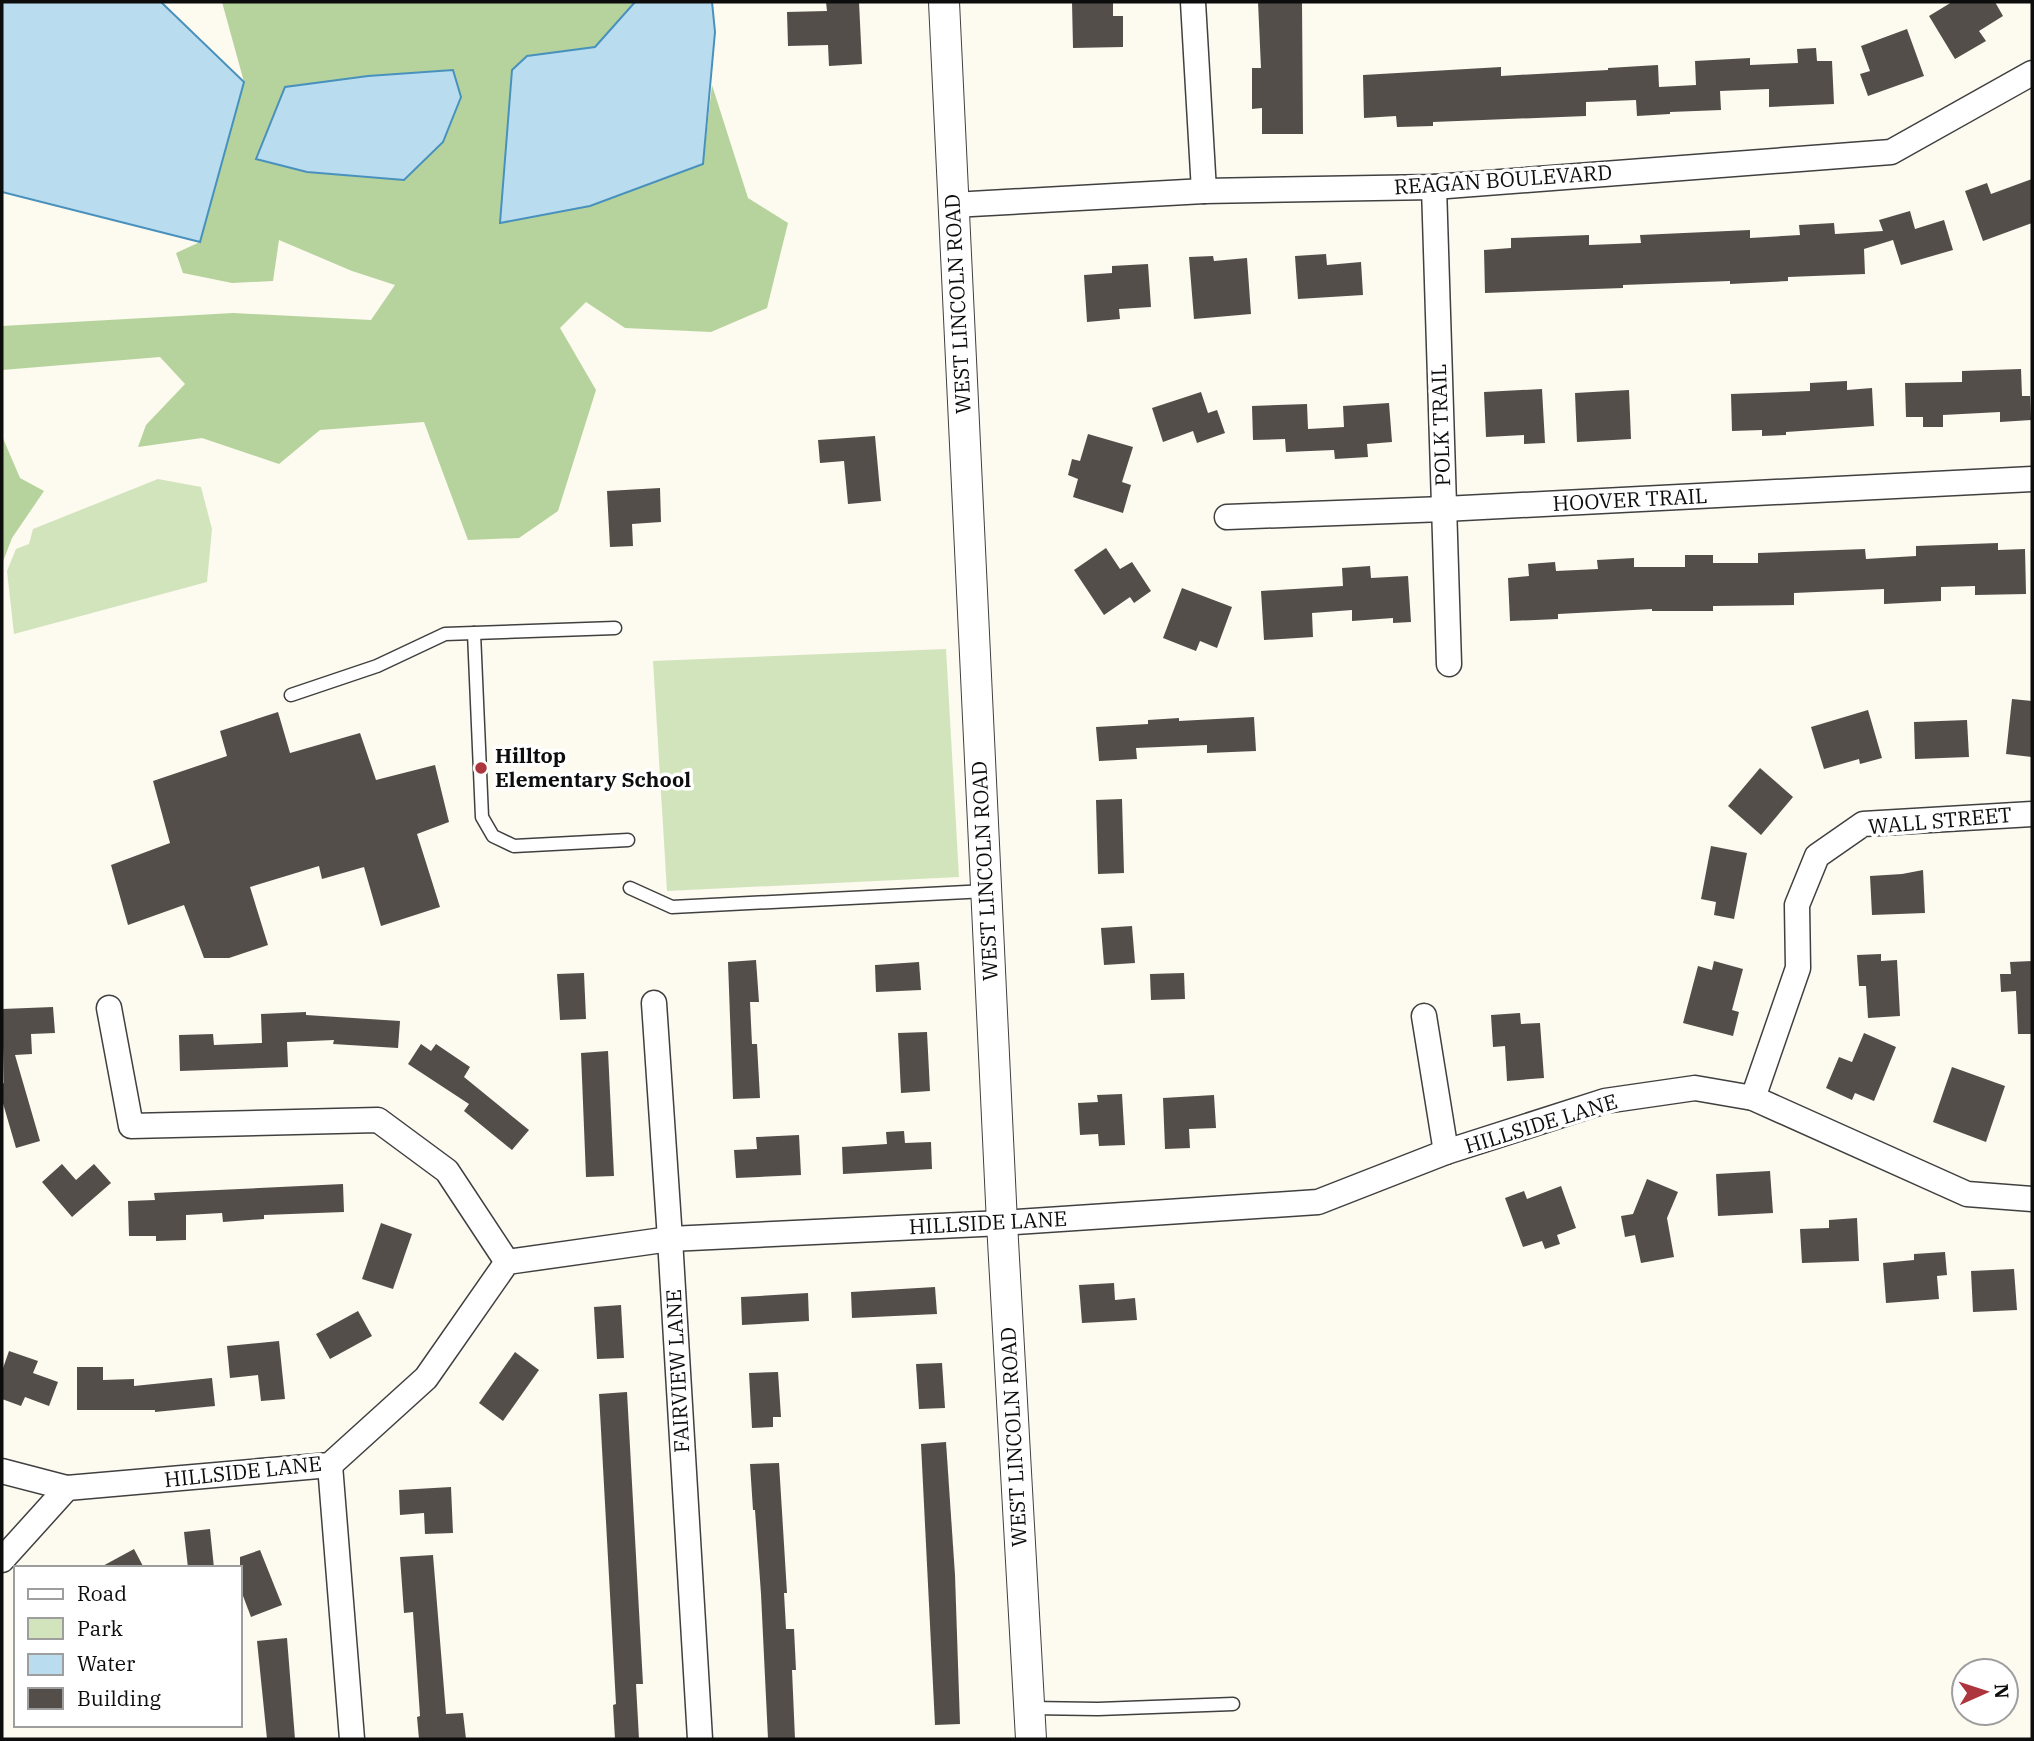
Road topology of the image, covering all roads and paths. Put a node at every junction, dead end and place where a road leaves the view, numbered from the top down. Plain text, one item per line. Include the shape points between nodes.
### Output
1 (944, 2) edge
2 (1194, 2) edge
3 (2032, 73) edge
4 (1434, 187) junction
5 (1204, 191) junction
6 (953, 205) junction
7 (2032, 479) edge
8 (1444, 509) junction
9 (1227, 517) dead end
10 (615, 628) dead end
11 (474, 633) junction
12 (1449, 664) dead end
13 (291, 695) dead end
14 (2032, 814) edge
15 (628, 840) dead end
16 (630, 888) dead end
17 (986, 891) junction
18 (654, 1003) dead end
19 (109, 1008) dead end
20 (1424, 1016) dead end
21 (1753, 1098) junction
22 (1446, 1153) junction
23 (2032, 1199) edge
24 (1002, 1223) junction
25 (670, 1239) junction
26 (507, 1262) junction
27 (330, 1465) junction
28 (2, 1471) edge
29 (67, 1488) junction
30 (2, 1560) edge
31 (1233, 1704) dead end
32 (1029, 1708) junction
33 (352, 1739) edge
34 (700, 1739) edge
35 (1031, 1739) edge

1 - 6 street, WEST LINCOLN ROAD
2 - 5 street
3 - 4 street, REAGAN BOULEVARD via 1891,152
4 - 5 street, REAGAN BOULEVARD
4 - 8 street, POLK TRAIL
5 - 6 street, REAGAN BOULEVARD
6 - 17 street, WEST LINCOLN ROAD
7 - 8 street, HOOVER TRAIL
8 - 9 street, HOOVER TRAIL
8 - 12 street, POLK TRAIL
10 - 11 lane
11 - 13 lane via 445,634 377,666
11 - 15 lane via 482,817 493,836 514,846
14 - 21 street, WALL STREET via 1863,824 1817,856 1797,905 1798,968
16 - 17 lane via 671,907
17 - 24 street, WEST LINCOLN ROAD
18 - 25 street, FAIRVIEW LANE
19 - 26 street via 131,1126 378,1120 447,1171
20 - 22 street
21 - 22 street, HILLSIDE LANE via 1695,1088 1605,1101
21 - 23 street, HILLSIDE LANE via 1967,1194
22 - 24 street, HILLSIDE LANE via 1318,1202
24 - 25 street, HILLSIDE LANE
24 - 32 street, WEST LINCOLN ROAD
25 - 26 street, HILLSIDE LANE
25 - 34 street, FAIRVIEW LANE
26 - 27 street, HILLSIDE LANE via 426,1378
27 - 29 street, HILLSIDE LANE
27 - 33 street
28 - 29 street, HILLSIDE LANE
29 - 30 street
31 - 32 lane
32 - 35 street, WEST LINCOLN ROAD

